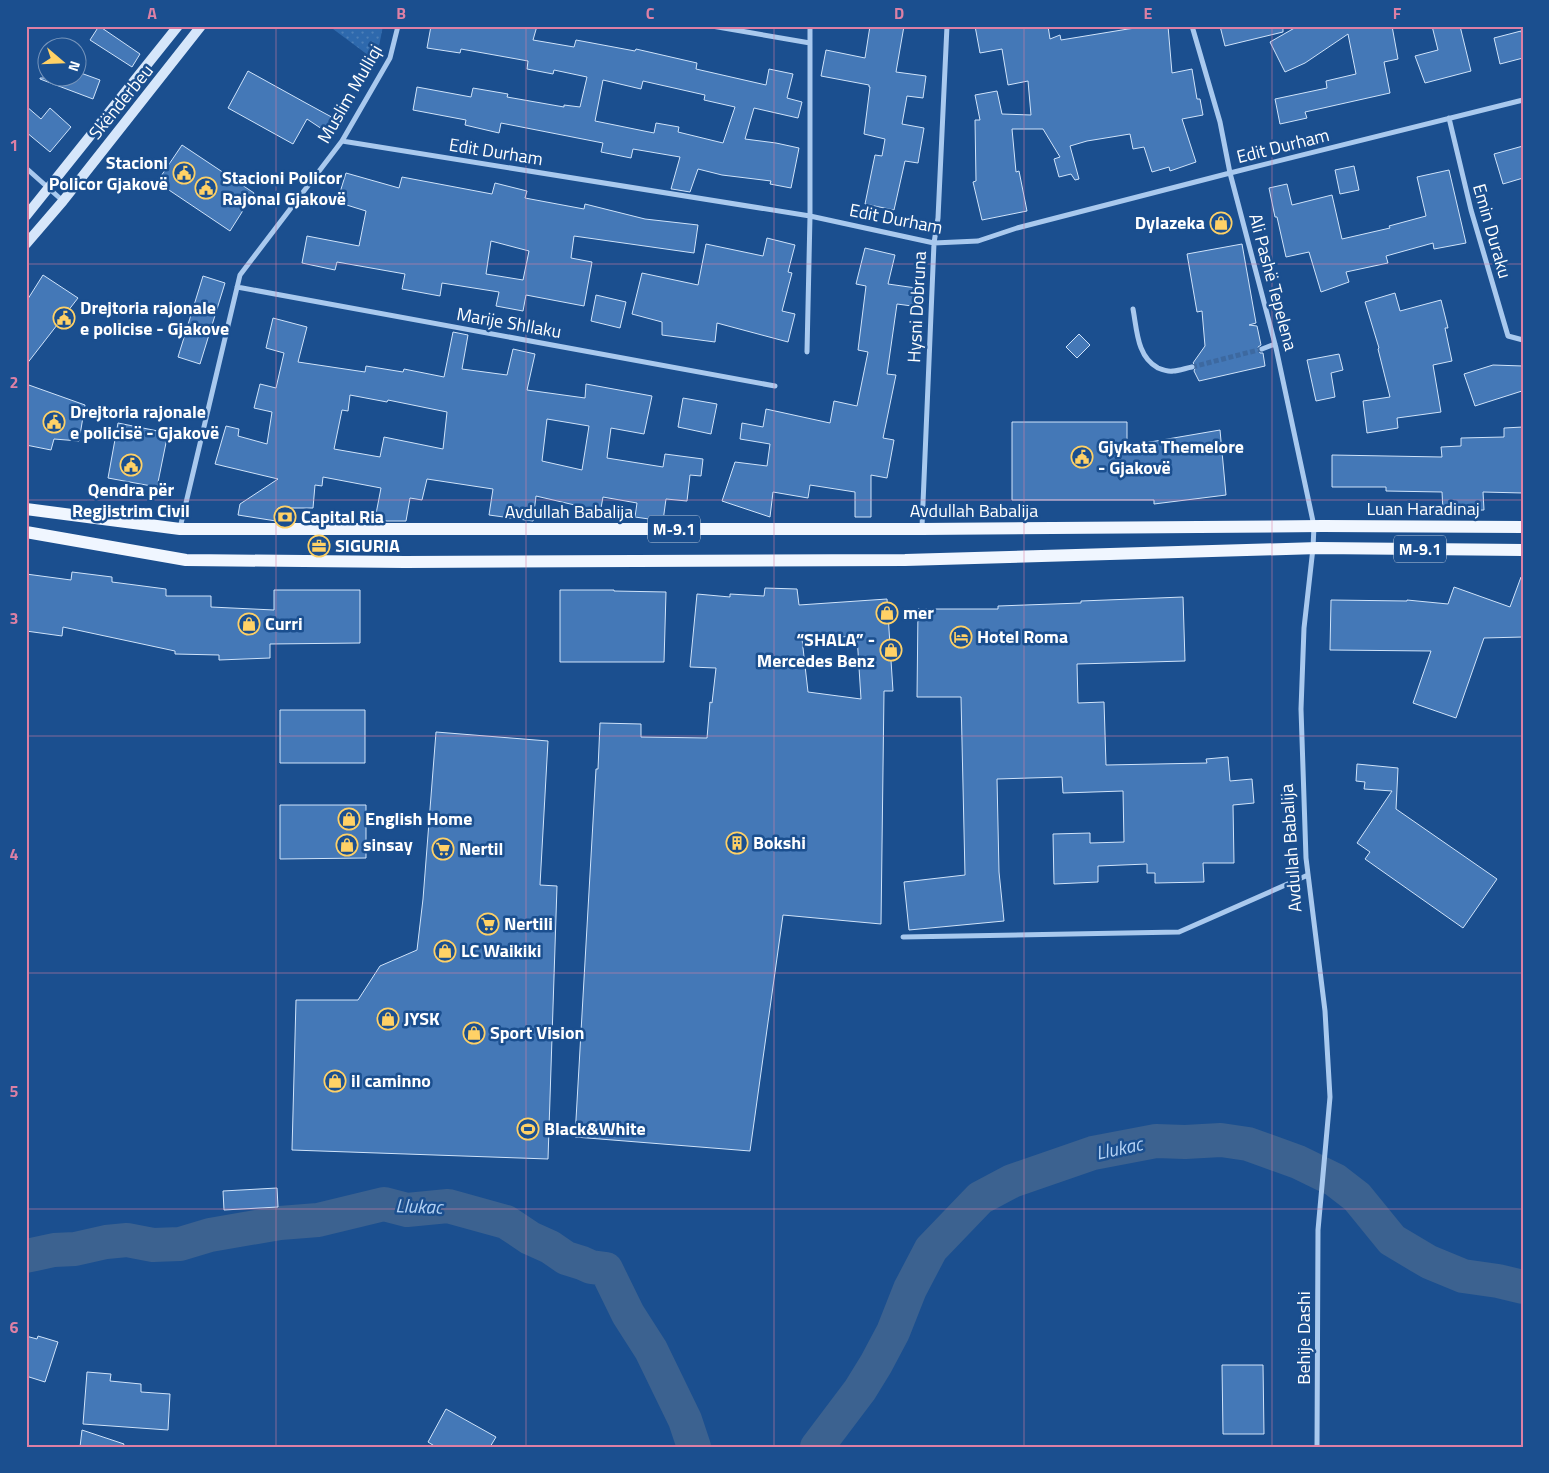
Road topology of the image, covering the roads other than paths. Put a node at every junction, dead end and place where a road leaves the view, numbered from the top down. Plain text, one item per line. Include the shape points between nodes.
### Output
1 (178, 26) edge
2 (201, 26) edge
3 (398, 26) edge
4 (712, 26) edge
5 (810, 26) edge
6 (947, 26) edge
7 (1192, 26) edge
8 (810, 43) junction
9 (1523, 100) edge
10 (1449, 118) junction
11 (342, 141) junction
12 (26, 168) edge
13 (1230, 173) junction
14 (48, 189) junction
15 (62, 201) junction
16 (26, 216) edge
17 (810, 216) junction
18 (934, 243) junction
19 (26, 244) edge
20 (237, 287) junction
21 (1133, 309) dead end
22 (1523, 340) edge
23 (1275, 344) junction
24 (1262, 349) tunnel mouth
25 (807, 352) dead end
26 (1192, 367) tunnel mouth
27 (775, 386) dead end
28 (26, 509) edge
29 (1319, 526) junction
30 (1523, 527) edge
31 (922, 529) junction
32 (180, 530) junction
33 (26, 532) edge
34 (1316, 548) junction
35 (1523, 550) edge
36 (1308, 875) junction
37 (902, 937) dead end
38 (1318, 1230) joint
39 (1317, 1447) edge

1 - 14 main road, Skënderbeu
2 - 15 main road, Skënderbeu
3 - 11 street, Muslim Mulliqi via 390,58
4 - 8 street
5 - 8 street
6 - 18 street, Hysni Dobruna
7 - 13 street, Ali Pashë Tepelena via 1220,122
8 - 17 street
9 - 10 street, Edit Durham
10 - 13 street, Edit Durham
10 - 22 street, Emin Duraku via 1471,210 1508,336
11 - 17 street, Edit Durham
11 - 20 street, Muslim Mulliqi via 240,276
12 - 14 street
13 - 18 street, Edit Durham via 978,241
13 - 23 street, Ali Pashë Tepelena
14 - 15 street
14 - 16 main road, Skënderbeu
15 - 19 main road, Skënderbeu
17 - 18 street, Edit Durham
17 - 25 street
18 - 31 street, Hysni Dobruna
20 - 27 street, Marije Shllaku
20 - 32 street, Muslim Mulliqi
21 - 26 street via 1140,347 1151,364 1171,372
23 - 24 street
23 - 29 street, Ali Pashë Tepelena
28 - 32 main road, Avdullah Babalija / M-9.1
29 - 30 main road, Luan Haradinaj / M-9.1
29 - 31 main road, Avdullah Babalija / M-9.1
29 - 34 street, Ali Pashë Tepelena
31 - 32 main road, Avdullah Babalija / M-9.1
33 - 34 main road, M-9.1 via 205,561 905,560
34 - 35 main road, M-9.1
34 - 36 street, Avdullah Babalija via 1304,628 1301,709
36 - 37 street via 1179,932
36 - 38 street, Avdullah Babalija via 1325,1011 1330,1097
38 - 39 street, Behije Dashi

